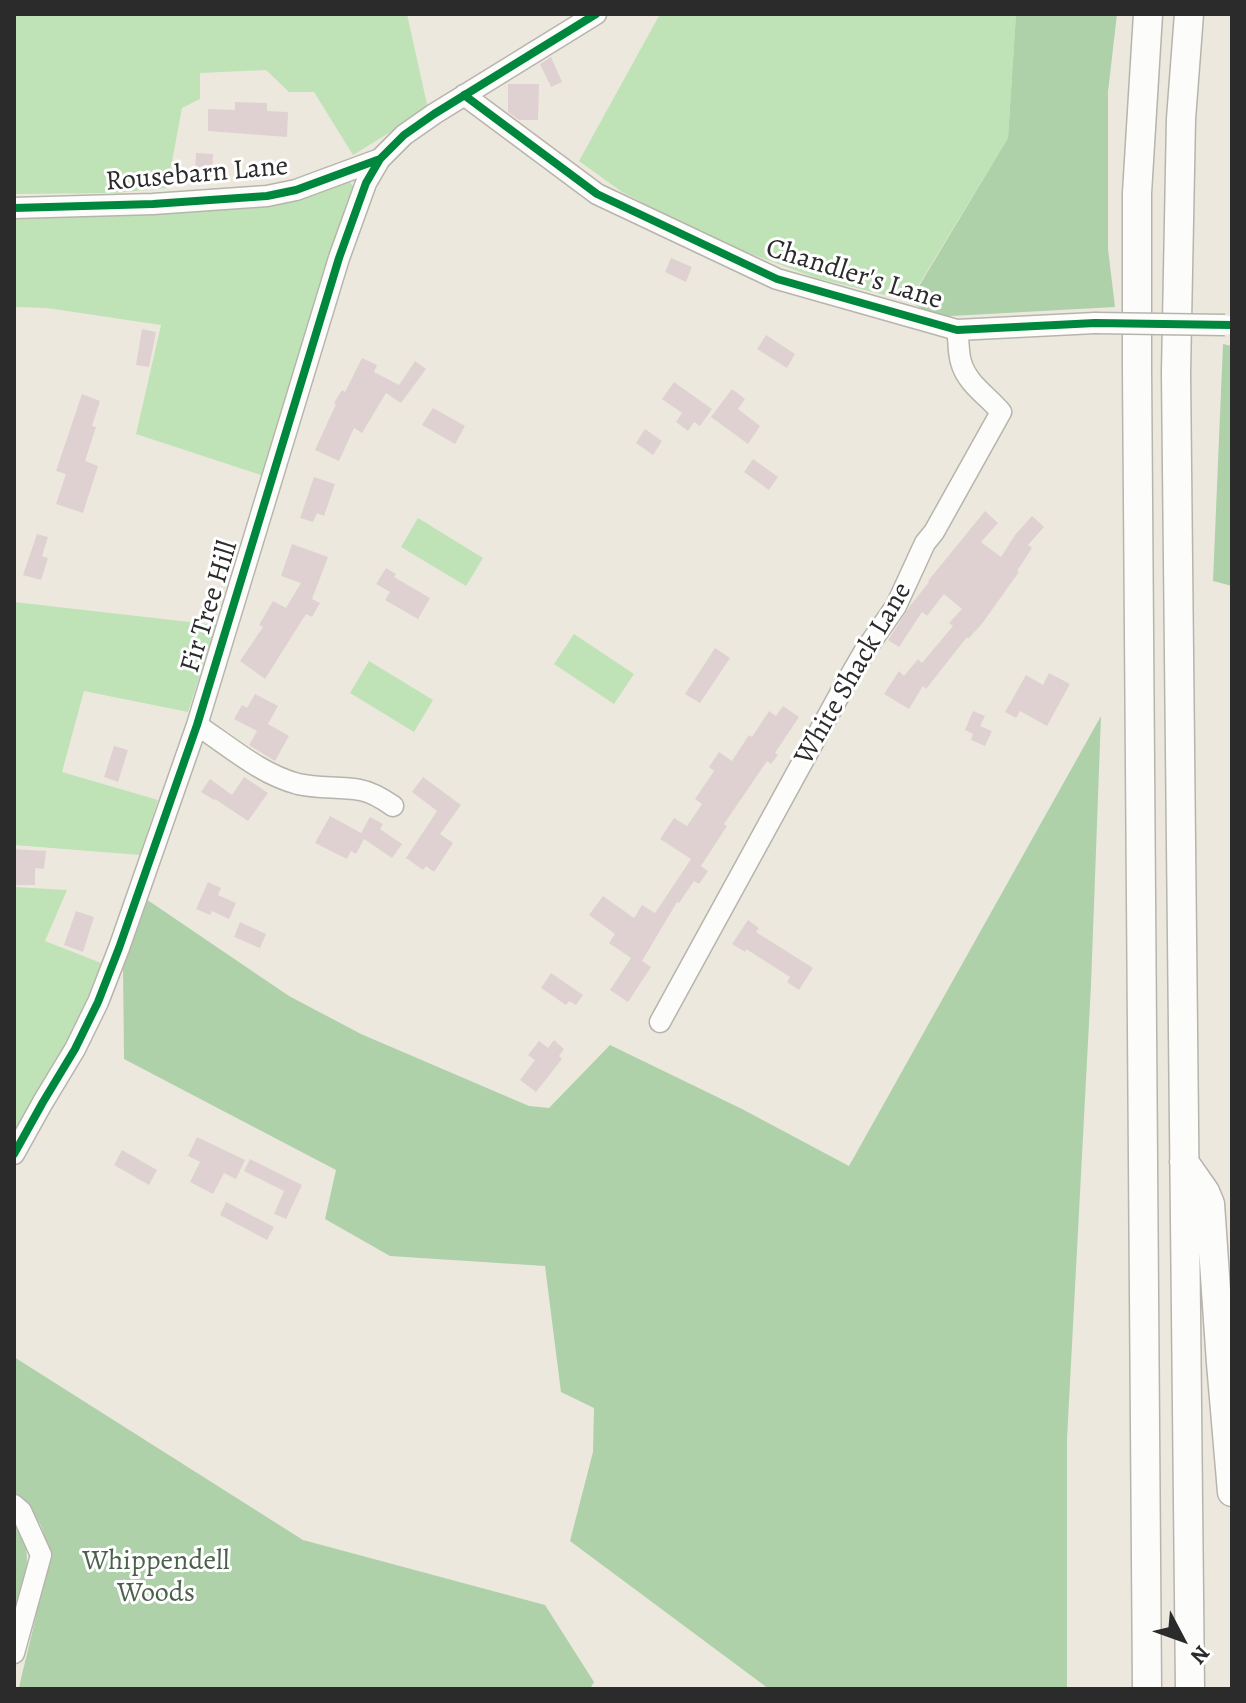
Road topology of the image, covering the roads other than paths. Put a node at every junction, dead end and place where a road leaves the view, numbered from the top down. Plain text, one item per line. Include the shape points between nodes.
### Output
1 (596, 14) edge
2 (1148, 14) edge
3 (1189, 14) edge
4 (464, 95) junction
5 (380, 159) junction
6 (14, 208) edge
7 (1228, 325) edge
8 (957, 330) junction
9 (197, 725) junction
10 (393, 806) dead end
11 (660, 1022) dead end
12 (14, 1154) edge
13 (1184, 1162) junction
14 (1232, 1492) edge
15 (14, 1505) edge
16 (1146, 1615) junction
17 (14, 1653) edge
18 (1130, 1689) edge
19 (1147, 1689) edge
20 (1190, 1689) edge

1 - 4 street, Fir Tree Hill
2 - 16 highway via 1137,193
3 - 13 highway via 1180,134 1176,373
4 - 5 street, Fir Tree Hill via 404,135
4 - 8 street, Chandler's Lane via 597,194 777,279
5 - 6 street, Rousebarn Lane via 267,196
5 - 9 street, Fir Tree Hill via 339,258
7 - 8 street, Chandler's Lane, bridge via 1095,323
8 - 11 street, White Shack Lane via 962,366 1001,412
9 - 10 street via 283,779 359,790
9 - 12 street, Fir Tree Hill via 98,1002
13 - 14 highway via 1210,1204
13 - 20 highway
15 - 17 street via 41,1555
16 - 18 highway
16 - 19 highway

